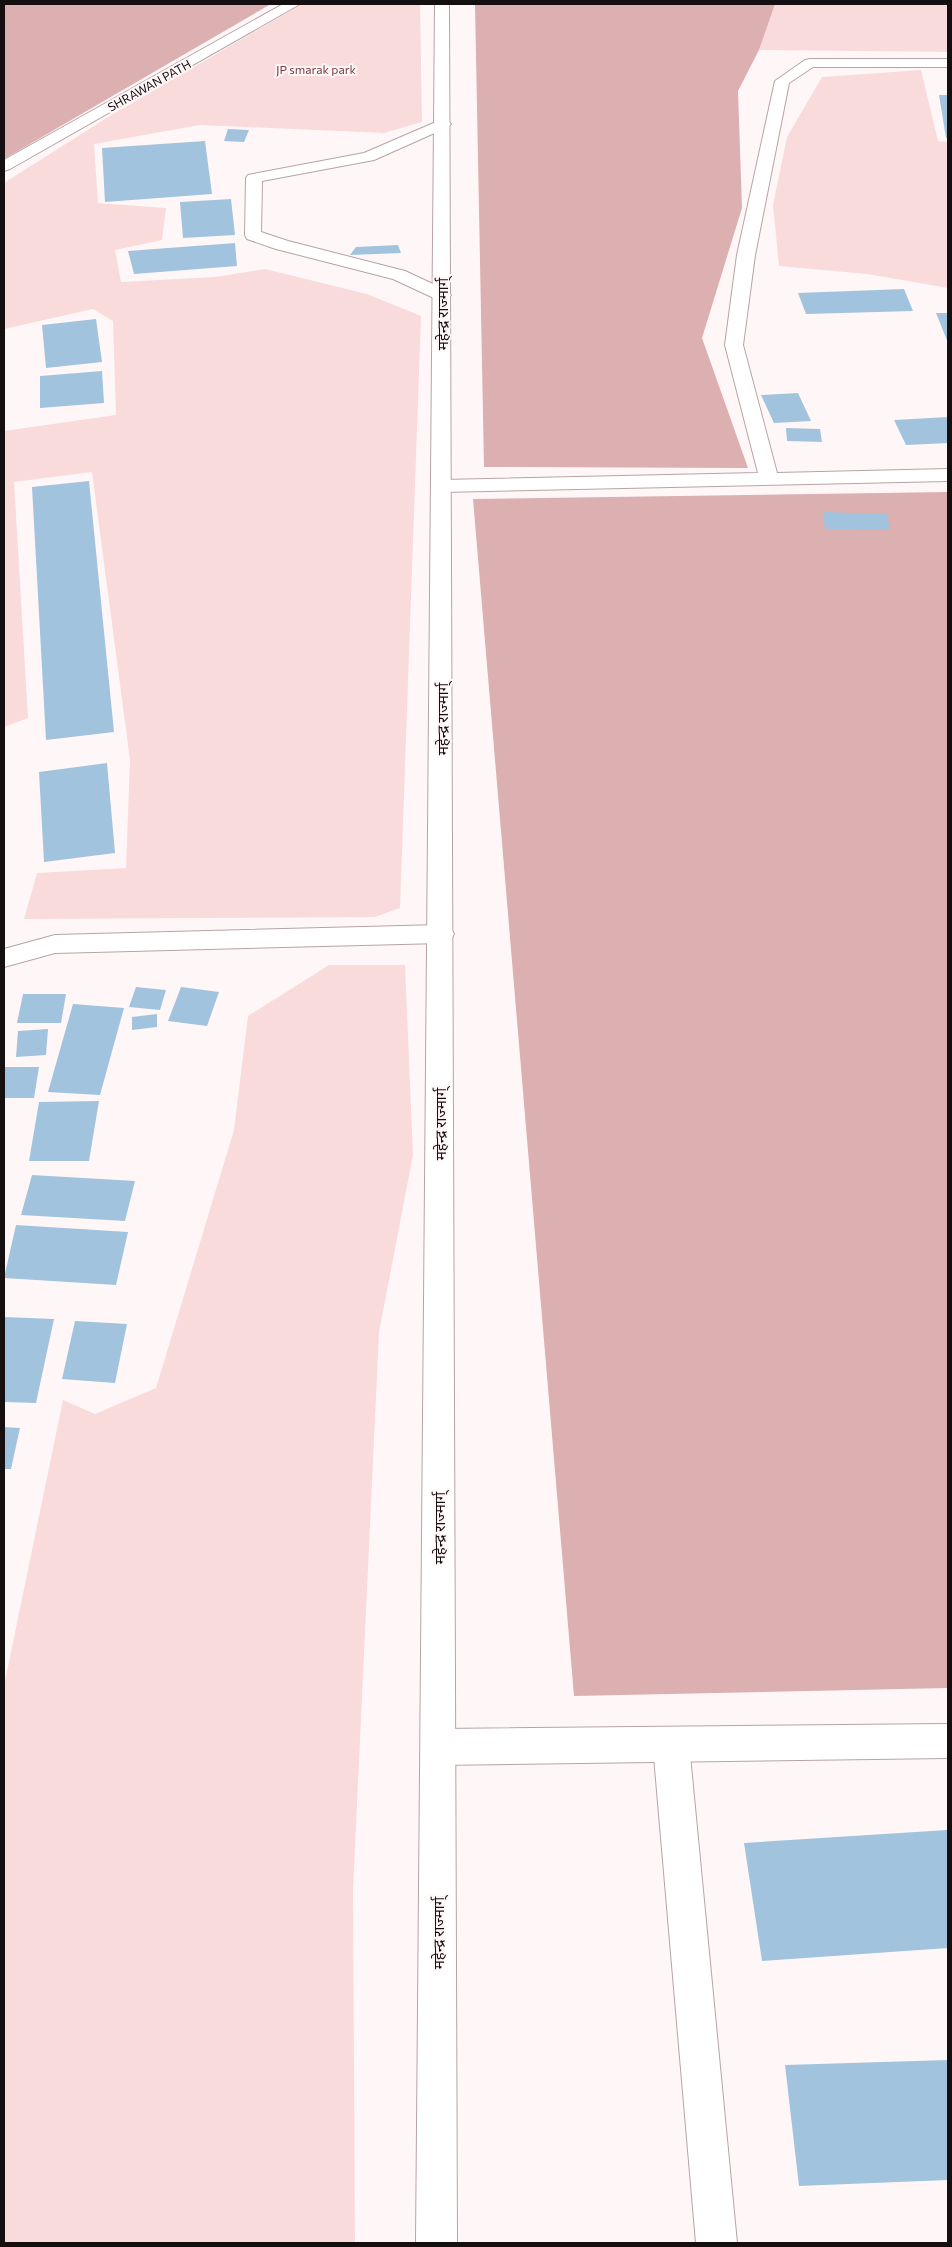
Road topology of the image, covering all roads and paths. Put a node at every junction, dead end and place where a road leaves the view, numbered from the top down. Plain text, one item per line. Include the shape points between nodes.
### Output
1 (293, 4) edge
2 (442, 4) edge
3 (948, 63) edge
4 (442, 124) junction
5 (4, 166) edge
6 (442, 295) junction
7 (948, 475) edge
8 (769, 479) junction
9 (442, 486) junction
10 (441, 934) junction
11 (4, 958) edge
12 (948, 1741) edge
13 (671, 1745) junction
14 (439, 1747) junction
15 (437, 2243) edge
16 (717, 2243) edge

1 - 5 main road, SHRAWAN PATH
2 - 4 main road, महेन्द्र राज्मार्ग्
3 - 8 main road via 810,64 782,81 746,256 734,345
4 - 6 main road, महेन्द्र राज्मार्ग्
4 - 6 main road via 368,157 254,178 253,235 398,275
6 - 9 main road, महेन्द्र राज्मार्ग्
7 - 8 main road
8 - 9 main road
9 - 10 main road, महेन्द्र राज्मार्ग्
10 - 11 main road via 55,944
10 - 14 main road, महेन्द्र राज्मार्ग्
12 - 13 main road
13 - 14 main road
13 - 16 main road
14 - 15 main road, महेन्द्र राज्मार्ग्

